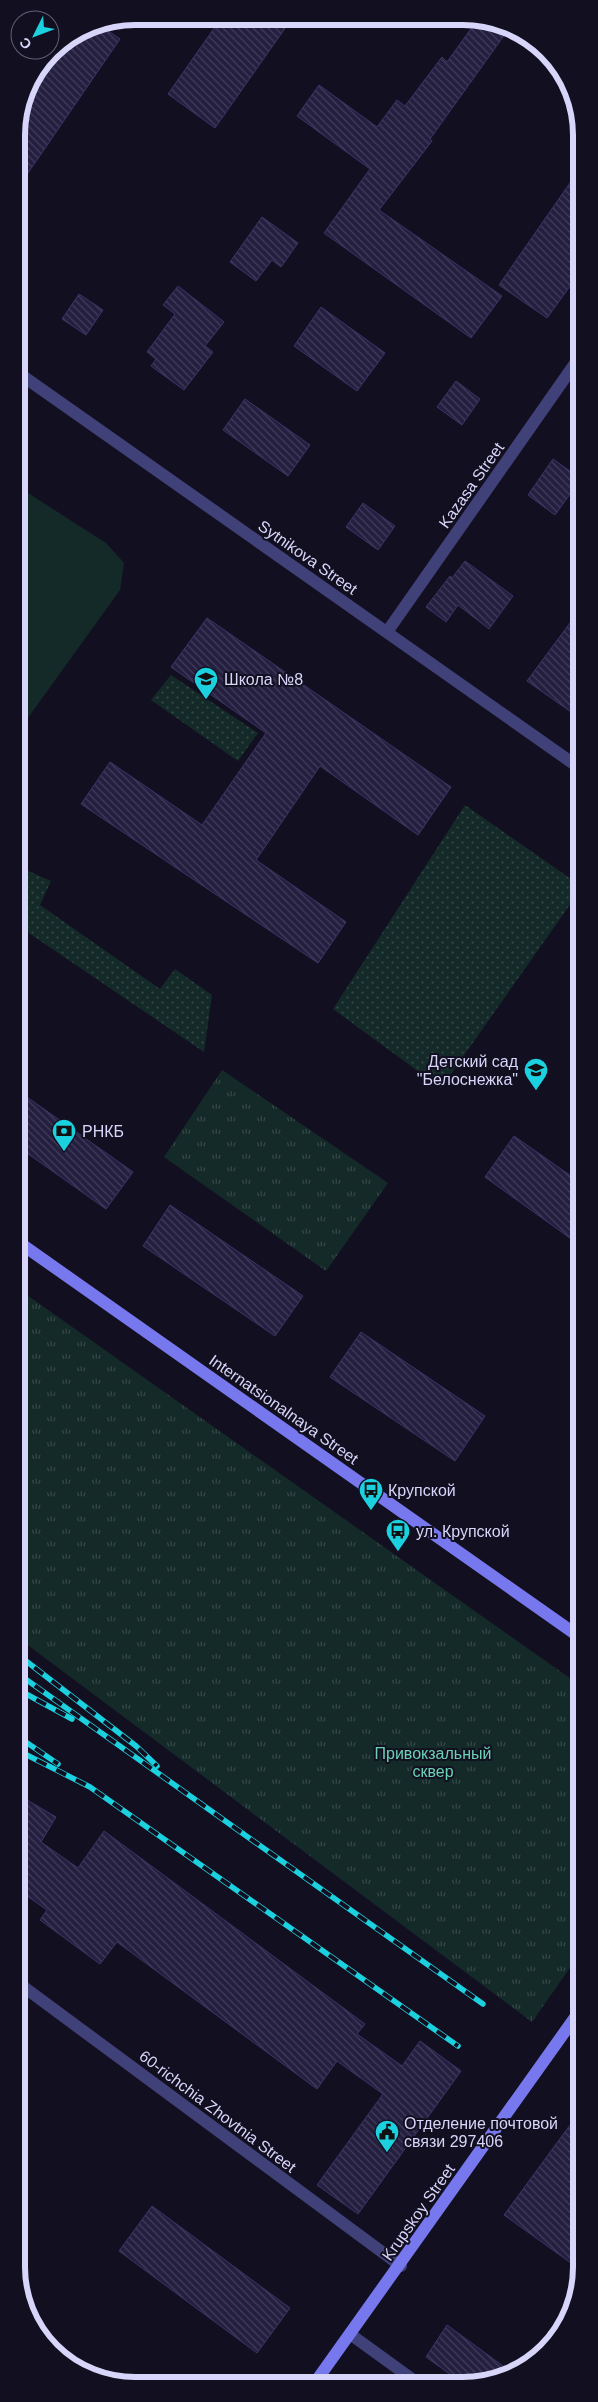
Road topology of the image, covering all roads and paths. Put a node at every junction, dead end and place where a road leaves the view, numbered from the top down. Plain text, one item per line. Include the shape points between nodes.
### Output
1 (573, 367) edge
2 (25, 378) edge
3 (387, 632) junction
4 (573, 763) edge
5 (25, 1247) edge
6 (573, 1632) edge
7 (25, 1988) edge
8 (573, 2020) edge
9 (401, 2266) junction
10 (350, 2334) junction
11 (319, 2377) edge
12 (409, 2377) edge

1 - 3 street, Kazasa Street
2 - 3 street, Sytnikova Street
3 - 4 street, Sytnikova Street
5 - 6 main road, Internatsionalnaya Street
7 - 9 street, 60-richchia Zhovtnia Street
8 - 9 main road, Krupskoy Street
9 - 10 main road, Krupskoy Street
10 - 11 main road, Krupskoy Street
10 - 12 street

